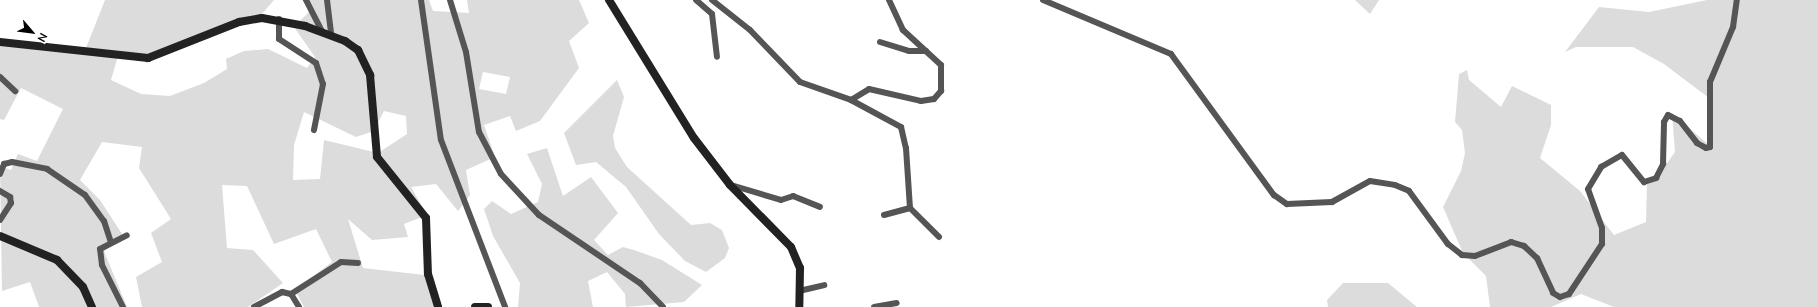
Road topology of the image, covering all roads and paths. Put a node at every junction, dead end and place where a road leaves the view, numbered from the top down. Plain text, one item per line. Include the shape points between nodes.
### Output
1 (306, 0) edge
2 (327, 0) edge
3 (421, 0) edge
4 (450, 0) edge
5 (609, 0) edge
6 (696, 0) edge
7 (712, 0) edge
8 (889, 0) edge
9 (1043, 0) edge
10 (1737, 0) edge
11 (279, 19) junction
12 (322, 31) junction
13 (331, 34) junction
14 (880, 42) dead end
15 (1, 44) edge
16 (926, 51) junction
17 (717, 57) dead end
18 (0, 77) edge
19 (15, 91) dead end
20 (851, 100) junction
21 (314, 130) dead end
22 (0, 174) edge
23 (730, 185) junction
24 (0, 191) edge
25 (820, 207) dead end
26 (910, 208) junction
27 (884, 215) dead end
28 (0, 220) edge
29 (126, 235) dead end
30 (0, 236) edge
31 (939, 237) dead end
32 (111, 242) junction
33 (358, 262) dead end
34 (824, 285) dead end
35 (799, 291) junction
36 (291, 294) junction
37 (897, 303) dead end
38 (92, 307) edge
39 (123, 307) edge
40 (254, 307) edge
41 (299, 307) edge
42 (438, 307) edge
43 (475, 307) edge
44 (488, 307) edge
45 (505, 307) edge
46 (664, 307) edge
47 (799, 307) edge
48 (874, 307) edge

1 - 12 street
2 - 13 street
3 - 45 street via 441,140
4 - 46 street via 466,52 478,132 501,174 539,215 640,283
5 - 23 street via 694,138
6 - 17 street via 712,14
7 - 20 street via 750,30 796,79
8 - 16 street via 903,30
9 - 10 street via 1171,54 1274,195 1287,204 1332,202 1370,181 1395,185 1409,191 1448,244 1462,255 1474,256 1511,242 1524,246 1537,258 1553,293 1560,297 1569,294 1602,244 1602,228 1588,189 1601,167 1622,155 1639,179 1644,182 1656,178 1663,164 1664,122 1668,115 1680,121 1697,143 1706,148 1710,147 1710,82 1733,27
11 - 12 street
11 - 15 street via 239,22 148,58
11 - 21 street via 279,39 316,63 323,84
12 - 13 street
13 - 42 street via 352,46 363,58 372,85 373,139 377,157 426,218 428,274
14 - 16 street via 909,51
16 - 20 street via 942,69 941,91 934,100 911,100 869,89
18 - 19 street
20 - 26 street via 901,127 906,148
22 - 32 street via 4,164 12,162 53,173 85,195 104,222
23 - 25 street via 781,200 793,196
23 - 35 street via 791,248 800,268
24 - 28 street via 10,197 11,203
26 - 27 street
26 - 31 street
29 - 32 street
30 - 38 street via 57,260 83,287
32 - 39 street via 100,249 102,265
33 - 36 street via 341,262
34 - 35 street
35 - 47 street
36 - 40 street via 282,292
36 - 41 street
37 - 48 street
43 - 44 street

